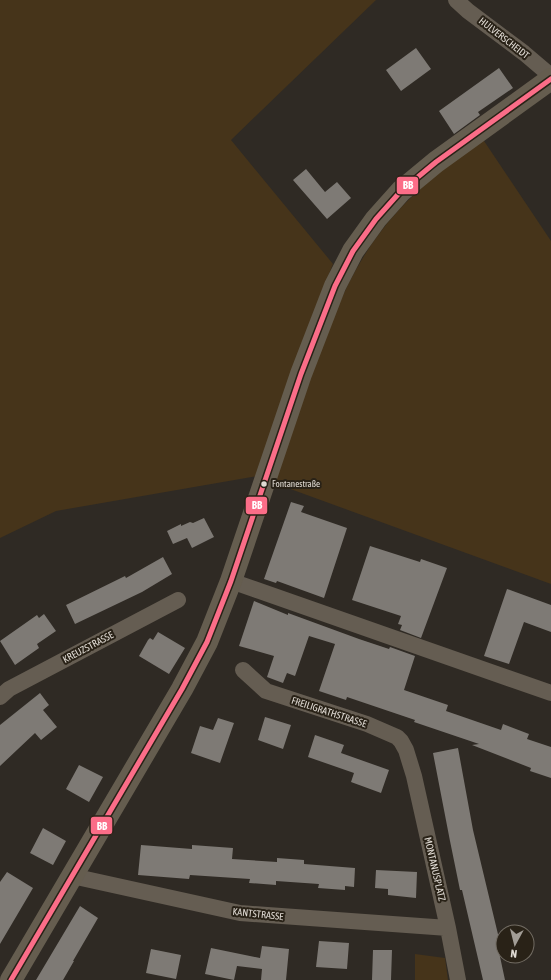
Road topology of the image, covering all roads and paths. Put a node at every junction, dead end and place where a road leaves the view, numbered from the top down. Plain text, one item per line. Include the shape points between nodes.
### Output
1 (456, 0) edge
2 (551, 77) edge
3 (231, 581) junction
4 (178, 600) dead end
5 (243, 670) dead end
6 (551, 693) edge
7 (0, 697) edge
8 (409, 758) joint
9 (72, 876) junction
10 (448, 928) junction
11 (11, 980) edge
12 (458, 980) edge

1 - 2 street, HULVERSCHEIDT
2 - 3 main road via 418,176 388,204 353,251 335,286 311,346
3 - 6 street
3 - 9 main road via 207,642 182,689
4 - 7 street, KREUZSTRASSE via 9,689
5 - 8 street, FREILIGRATHSTRASSE via 266,691 397,736
8 - 10 street, MONTANUSPLATZ
9 - 10 street, KANTSTRASSE via 240,913
9 - 11 main road
10 - 12 street, MONTANUSPLATZ

